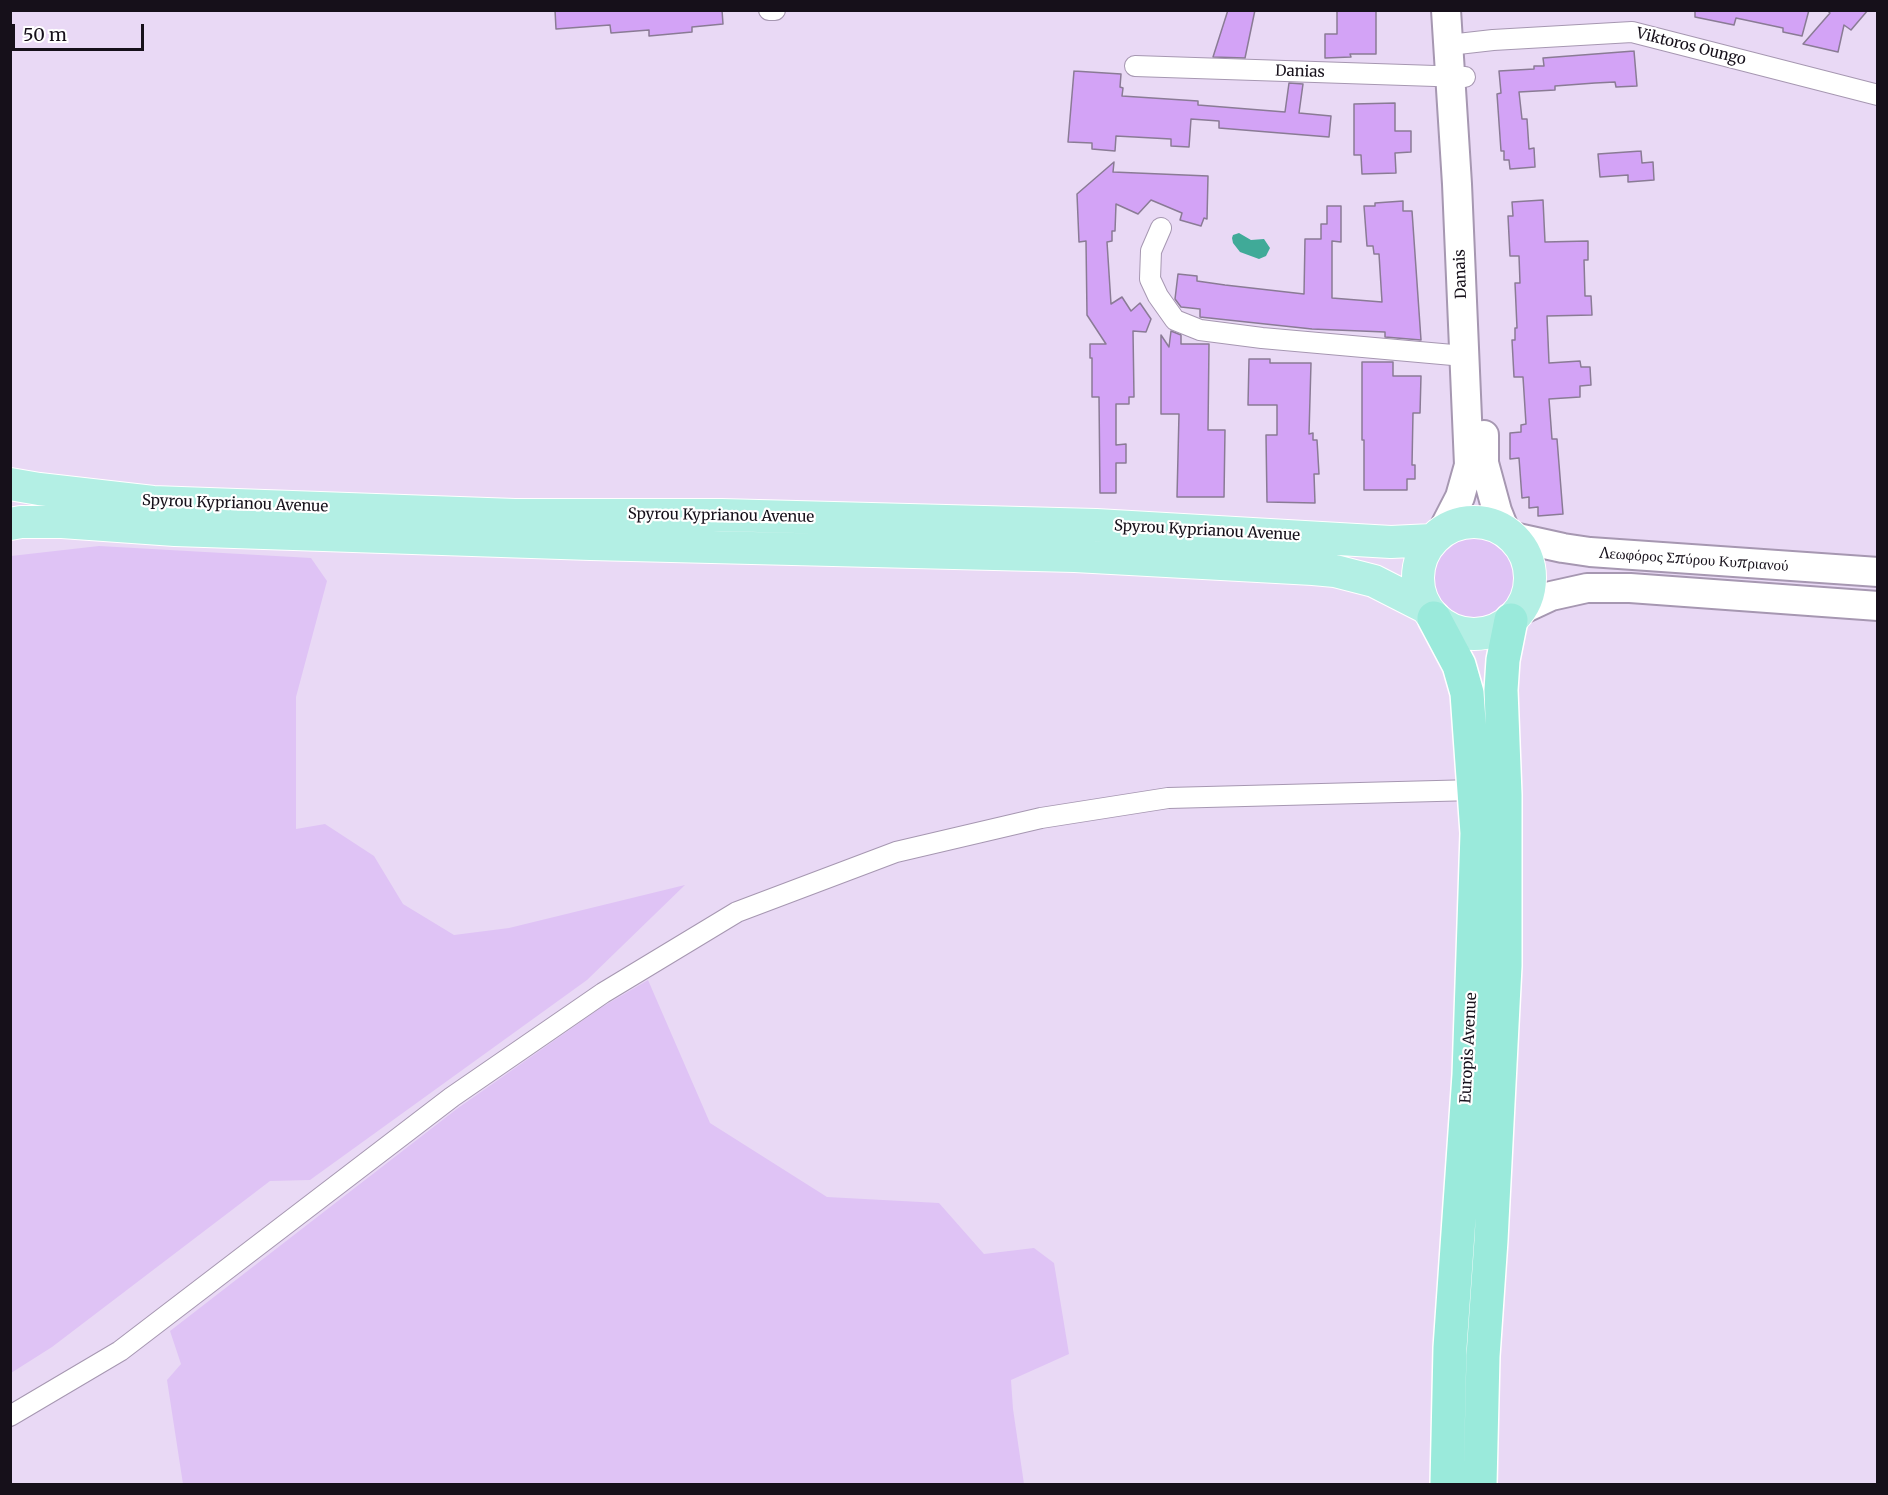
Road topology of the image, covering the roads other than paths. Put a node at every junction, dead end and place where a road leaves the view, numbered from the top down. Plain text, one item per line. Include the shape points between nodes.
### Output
1 (769, 10) edge
2 (775, 10) edge
3 (1446, 10) edge
4 (1462, 10) edge
5 (1456, 44) junction
6 (1135, 66) dead end
7 (1457, 77) junction
8 (1878, 94) edge
9 (1161, 228) dead end
10 (1464, 356) junction
11 (10, 484) edge
12 (10, 524) edge
13 (1509, 534) junction
14 (1437, 536) junction
15 (1878, 572) edge
16 (1878, 606) edge
17 (1430, 613) junction
18 (1516, 615) junction
19 (1475, 790) junction
20 (10, 1416) edge
21 (1447, 1485) edge
22 (1480, 1485) edge

1 - 2 street
3 - 5 main road, Danais
4 - 5 main road, Danais
5 - 7 main road, Danais
5 - 8 street, Viktoros Oungo via 1632,32
6 - 7 street, Danias
7 - 10 main road, Danais
7 - 13 main road, Danais via 1480,322 1484,463 1497,511
9 - 10 street via 1151,252 1150,279 1175,320 1200,330
10 - 14 main road, Danais via 1469,465 1460,497
11 - 14 main road, Spyrou Kyprianou Avenue via 153,502 515,515 721,515 1096,525 1390,542
12 - 17 main road, Spyrou Kyprianou Avenue via 53,521 164,530 1075,556 1313,569 1374,581
13 - 14 main road via 1495,526 1473,522 1462,523
13 - 15 main road, Λεωφόρος Σπύρου Κυπριανού via 1590,552
13 - 18 main road via 1527,558 1530,572 1529,592
14 - 17 main road via 1423,555 1418,572 1419,590
16 - 18 main road via 1587,588 1551,596
17 - 18 main road via 1445,627 1472,635 1500,628
17 - 19 highway, Europis Avenue via 1460,665 1467,693
18 - 22 highway via 1503,660 1501,690 1505,966 1483,1356
19 - 20 street via 1168,798 1041,818 896,852 737,912 603,993 452,1097 120,1351
19 - 21 highway, Europis Avenue via 1469,1075 1450,1348

